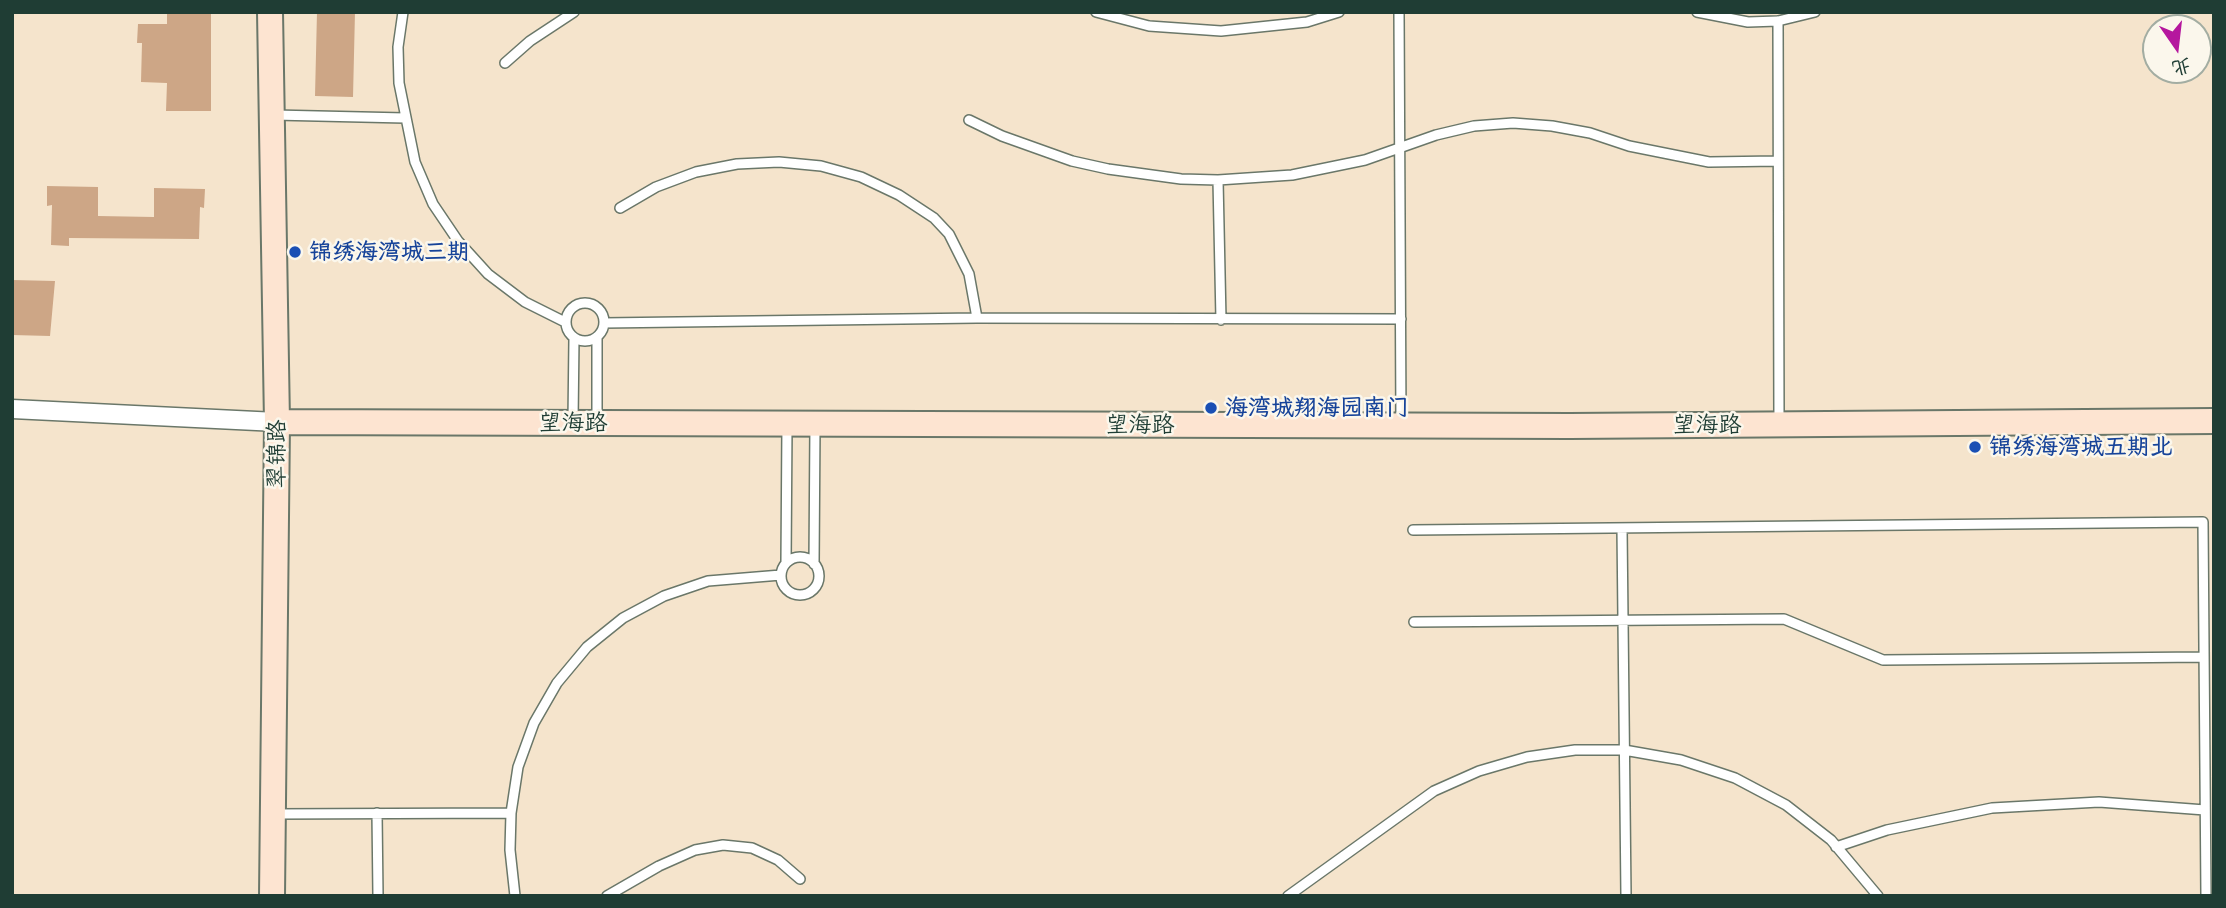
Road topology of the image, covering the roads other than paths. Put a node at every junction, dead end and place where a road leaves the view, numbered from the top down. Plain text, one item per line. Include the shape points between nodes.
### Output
1 (270, 12) edge
2 (402, 12) edge
3 (574, 12) edge
4 (1096, 12) edge
5 (1339, 12) edge
6 (1399, 12) edge
7 (1697, 12) edge
8 (1815, 12) edge
9 (1778, 21) junction
10 (505, 63) dead end
11 (272, 115) junction
12 (405, 118) junction
13 (968, 120) dead end
14 (1400, 149) junction
15 (1778, 161) junction
16 (1218, 180) junction
17 (620, 208) dead end
18 (977, 317) junction
19 (1401, 319) junction
20 (1221, 320) junction
21 (565, 322) junction
22 (604, 323) junction
23 (597, 337) junction
24 (574, 338) junction
25 (12, 409) edge
26 (2214, 421) edge
27 (277, 422) junction
28 (585, 423) junction
29 (787, 424) junction
30 (815, 424) junction
31 (1779, 425) junction
32 (1401, 426) junction
33 (1622, 528) junction
34 (1413, 530) dead end
35 (786, 564) junction
36 (814, 564) junction
37 (781, 575) junction
38 (1622, 621) junction
39 (1414, 622) dead end
40 (2204, 657) junction
41 (1624, 750) junction
42 (2205, 810) junction
43 (377, 813) junction
44 (511, 813) junction
45 (273, 814) junction
46 (1836, 847) junction
47 (800, 879) dead end
48 (272, 896) edge
49 (378, 896) edge
50 (515, 896) edge
51 (607, 896) edge
52 (1288, 896) edge
53 (1626, 896) edge
54 (1878, 896) edge
55 (2206, 896) edge

1 - 11 street, 翠锦路
2 - 12 lane via 399,83
3 - 10 lane
4 - 5 lane via 1149,26 1221,31 1307,22
6 - 14 lane
7 - 9 lane via 1748,22
8 - 9 lane
9 - 15 lane
11 - 12 lane
11 - 27 street, 翠锦路
12 - 21 lane via 415,162 433,204 457,241 506,288
13 - 16 lane via 1037,150 1108,169
14 - 15 lane via 1474,126 1513,123 1552,125 1709,162
14 - 16 lane via 1329,169
14 - 19 lane
15 - 31 lane
16 - 20 lane
17 - 18 lane via 666,183 737,164 800,164 861,177 911,202 948,234 969,274
18 - 20 lane
18 - 22 lane
19 - 20 lane
19 - 32 lane
21 - 22 lane via 575,305 585,302 596,305
21 - 24 lane
22 - 23 lane
23 - 24 lane via 590,341
23 - 28 lane
24 - 28 lane
25 - 27 street
26 - 31 street, 望海路
27 - 28 street, 望海路
27 - 45 street, 翠锦路
28 - 29 street, 望海路
29 - 30 street, 望海路
29 - 35 lane
30 - 32 street, 望海路
30 - 36 lane
31 - 32 street, 望海路
33 - 34 lane
33 - 38 lane
33 - 40 lane via 2203,522
35 - 36 lane via 797,558
35 - 37 lane
36 - 37 lane via 818,581 806,594 788,591
37 - 44 lane via 708,581 664,596 623,618 587,647 557,683 534,723 518,767
38 - 39 lane
38 - 40 lane via 1784,619 1883,660
38 - 41 lane
40 - 42 lane
41 - 46 lane via 1681,760 1735,778 1786,805
41 - 52 lane via 1527,757 1479,771 1434,791
41 - 53 lane
42 - 46 lane via 2099,802 1992,808 1887,830
42 - 55 lane
43 - 44 lane
43 - 45 lane
43 - 49 lane
44 - 50 lane
45 - 48 street, 翠锦路
46 - 54 lane
47 - 51 lane via 778,860 752,848 723,845 695,850

